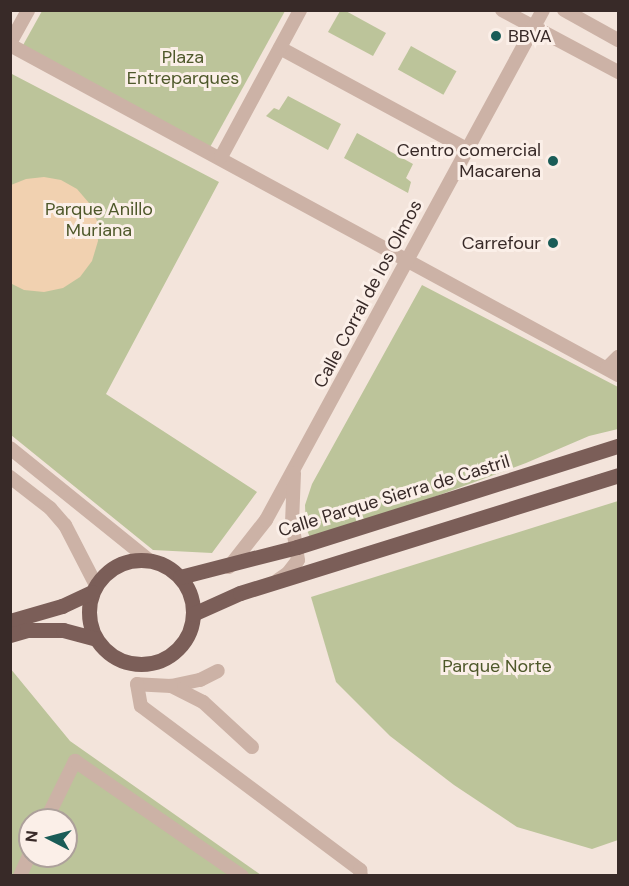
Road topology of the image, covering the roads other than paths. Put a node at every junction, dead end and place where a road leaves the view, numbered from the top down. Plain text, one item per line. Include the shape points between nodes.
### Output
1 (28, 10) edge
2 (300, 10) edge
3 (502, 10) edge
4 (543, 10) edge
5 (564, 10) edge
6 (533, 27) junction
7 (618, 39) edge
8 (10, 44) edge
9 (280, 48) junction
10 (618, 72) edge
11 (467, 149) junction
12 (221, 157) junction
13 (408, 259) junction
14 (618, 357) edge
15 (613, 372) edge
16 (618, 446) edge
17 (10, 448) edge
18 (295, 468) junction
19 (618, 475) edge
20 (10, 477) edge
21 (297, 547) junction
22 (149, 560) junction
23 (229, 567) junction
24 (180, 577) junction
25 (274, 583) junction
26 (94, 588) junction
27 (193, 614) junction
28 (10, 621) edge
29 (10, 635) edge
30 (96, 639) junction
31 (218, 671) dead end
32 (171, 686) junction
33 (252, 747) dead end
34 (52, 808) edge
35 (243, 876) edge
36 (361, 876) edge

1 - 8 street
2 - 9 street
3 - 6 street
4 - 6 street, Calle Corral de los Olmos
5 - 7 street
6 - 10 street
6 - 11 street, Calle Corral de los Olmos
8 - 12 street
9 - 11 street
9 - 12 street
11 - 13 street, Calle Corral de los Olmos
12 - 13 street
13 - 15 street
13 - 18 street, Calle Corral de los Olmos
14 - 15 street
16 - 21 main road, Calle Parque Sierra de Castril
17 - 22 street
18 - 21 street via 292,523
18 - 23 street, Calle Corral de los Olmos via 266,520
19 - 25 main road
20 - 26 street via 65,525
21 - 23 main road, Calle Parque Sierra de Castril
21 - 25 street via 298,560
22 - 24 main road
22 - 26 main road via 129,561 110,570
23 - 24 main road, Calle Parque Sierra de Castril
24 - 27 main road via 190,594
25 - 27 main road
26 - 28 main road via 62,606
26 - 30 main road via 89,616
27 - 30 main road via 184,642 172,655 145,664 117,659
29 - 30 main road via 27,630 63,630
31 - 32 street via 200,680
32 - 33 street via 204,702
32 - 36 street via 137,684 141,706 360,870
34 - 35 street via 75,761

